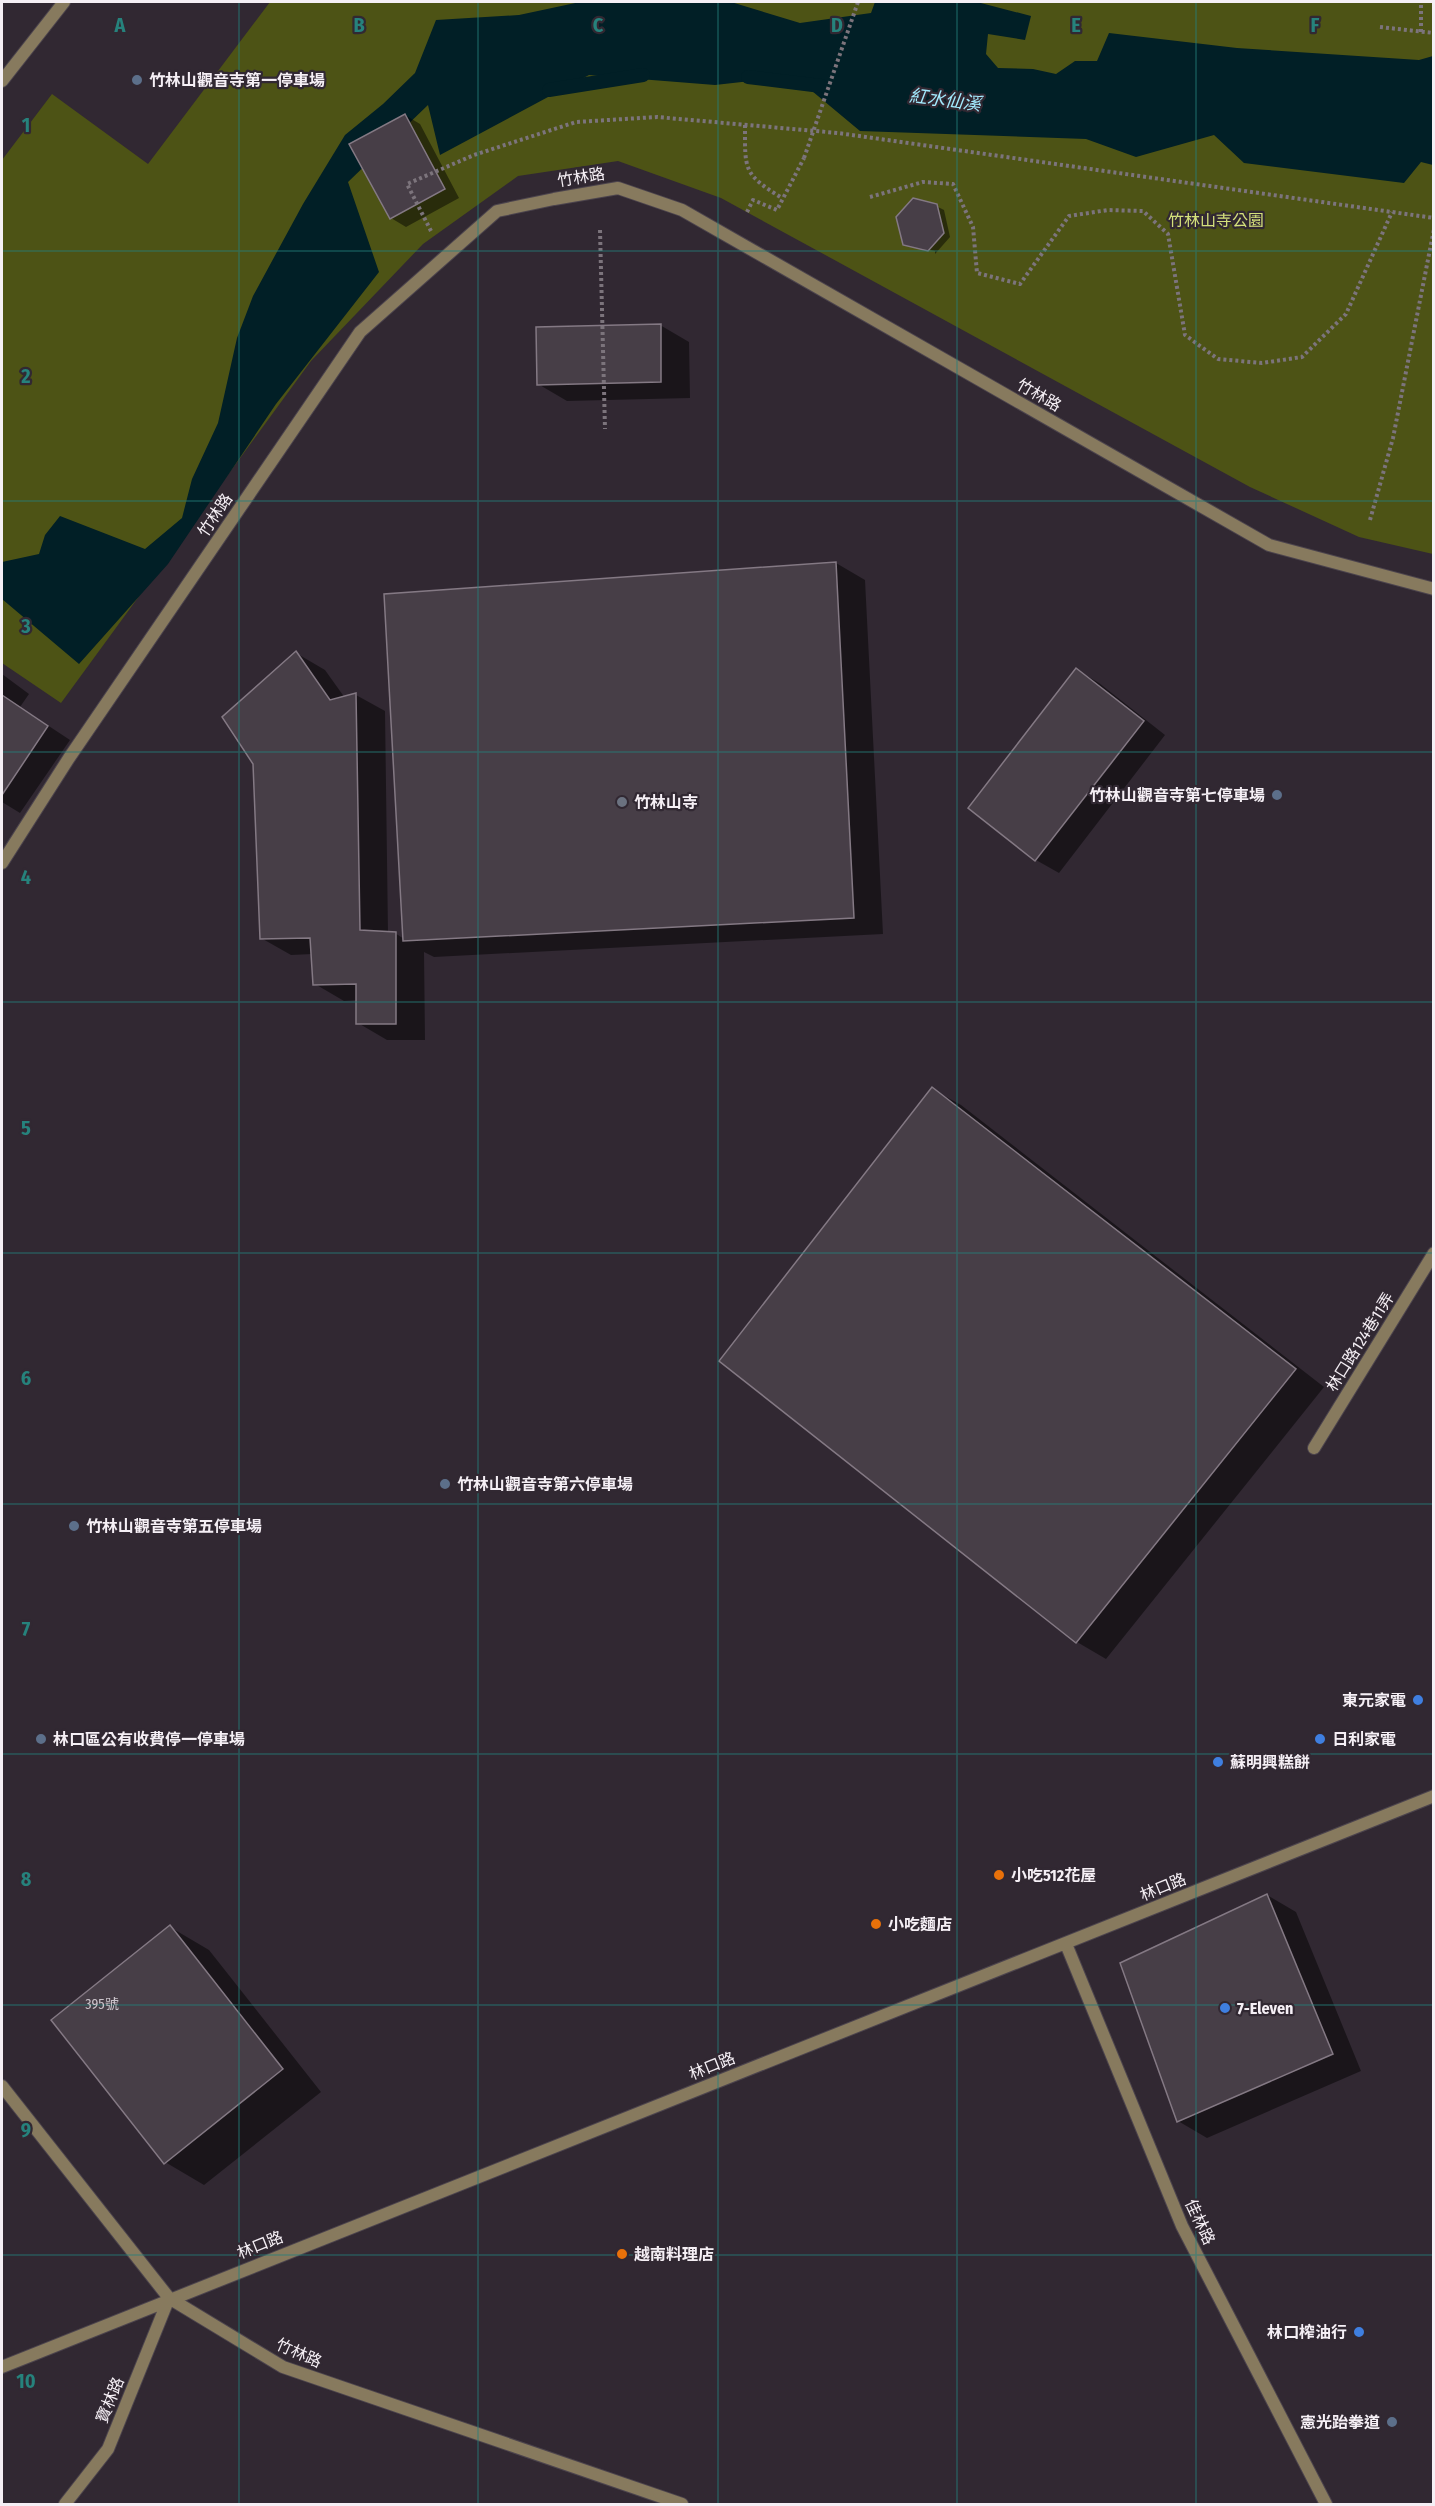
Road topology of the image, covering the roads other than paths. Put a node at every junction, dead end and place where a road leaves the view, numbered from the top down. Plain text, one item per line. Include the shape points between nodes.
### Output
1 (64, 2) edge
2 (2, 81) edge
3 (1434, 589) edge
4 (2, 863) edge
5 (1434, 1253) edge
6 (1314, 1448) dead end
7 (1434, 1796) edge
8 (1066, 1944) junction
9 (2, 2086) edge
10 (169, 2298) junction
11 (2, 2367) edge
12 (65, 2505) edge
13 (682, 2505) edge
14 (1326, 2505) edge

1 - 2 street
3 - 4 street, 竹林路 via 1269,545 682,210 618,188 554,199 497,211 360,332 69,758
5 - 6 street, 林口路124巷11弄
7 - 8 street, 林口路
8 - 10 street, 林口路
8 - 14 street, 佳林路 via 1182,2226
9 - 10 street, 竹林路
10 - 11 street, 林口路
10 - 12 street, 寶林路 via 108,2449
10 - 13 street, 竹林路 via 283,2367

